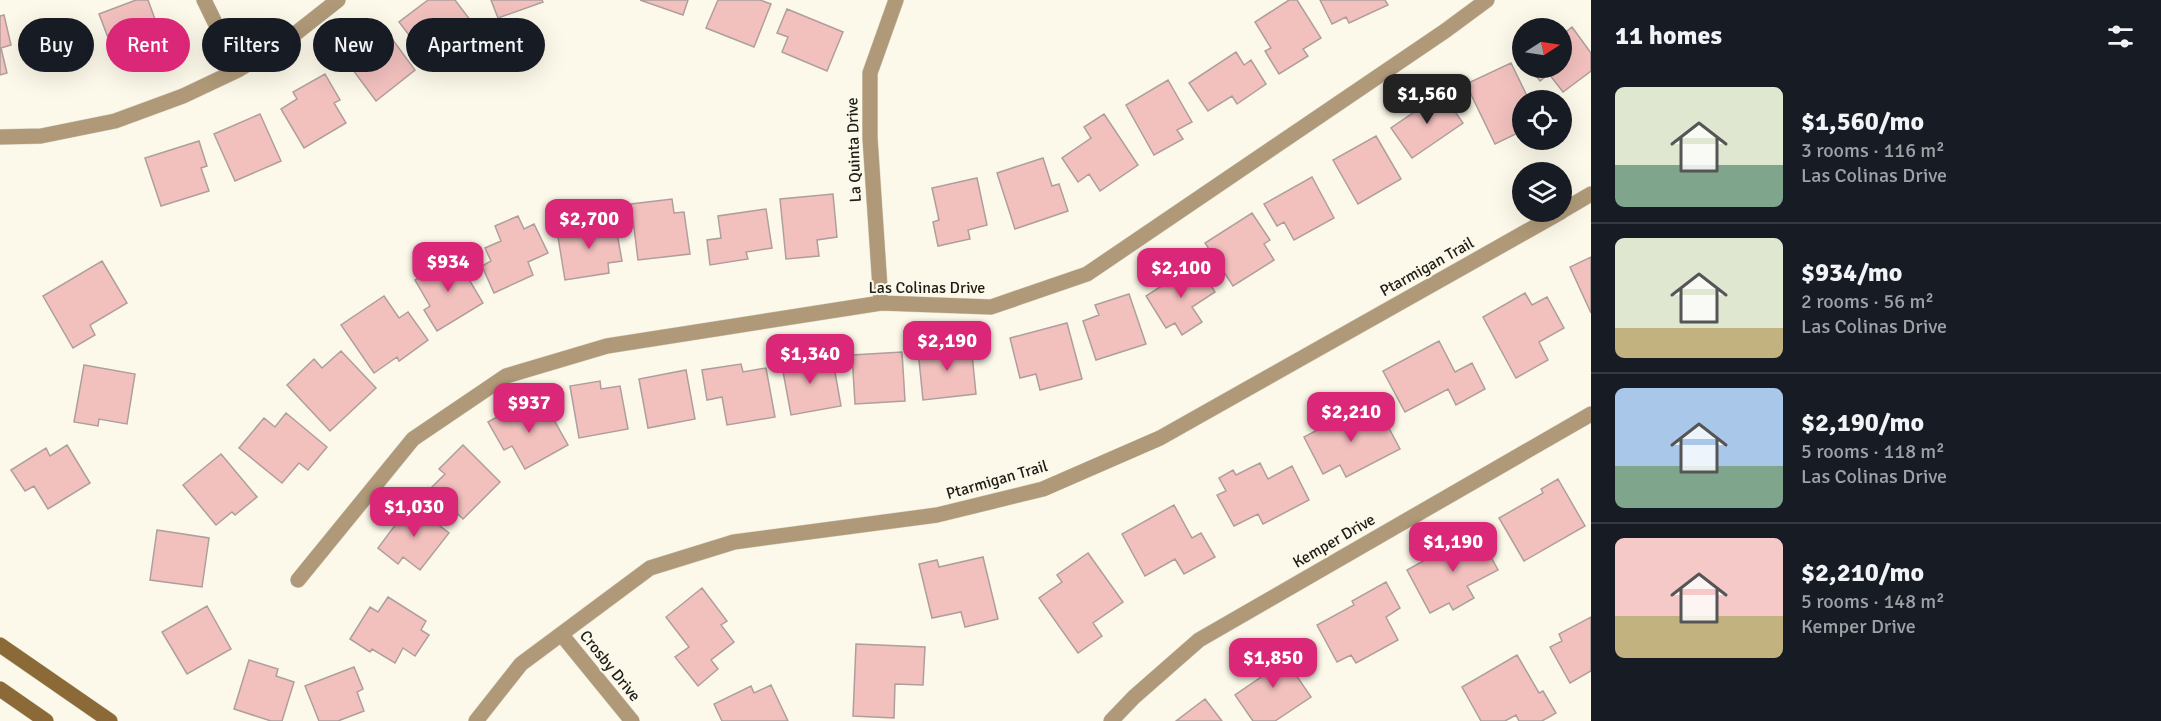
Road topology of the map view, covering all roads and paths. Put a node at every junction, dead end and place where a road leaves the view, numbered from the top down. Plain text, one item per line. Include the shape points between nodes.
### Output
1 (204, 0) edge
2 (338, 0) edge
3 (1486, 0) edge
4 (891, 2) edge
5 (213, 18) edge
6 (301, 29) edge
7 (234, 72) edge
8 (0, 137) edge
9 (1591, 195) edge
10 (1572, 205) edge
11 (1542, 222) edge
12 (881, 303) junction
13 (1591, 414) edge
14 (298, 580) dead end
15 (561, 634) junction
16 (0, 645) edge
17 (0, 690) edge
18 (46, 721) edge
19 (110, 721) edge
20 (476, 721) edge
21 (632, 721) edge
22 (1111, 721) edge

1 - 5 street
2 - 6 street
3 - 12 street, Las Colinas Drive via 1087,274 991,307
4 - 12 street, La Quinta Drive via 870,73 870,138
7 - 8 street via 115,121 41,136
9 - 10 street, Ptarmigan Trail
11 - 15 street, Ptarmigan Trail via 1160,438 1043,489 937,515 734,542 650,568
12 - 14 street, Las Colinas Drive via 607,346 506,376 413,439
13 - 22 street, Kemper Drive via 1199,640
15 - 20 street, Ptarmigan Trail via 521,663
15 - 21 street, Crosby Drive
16 - 19 street
17 - 18 street

